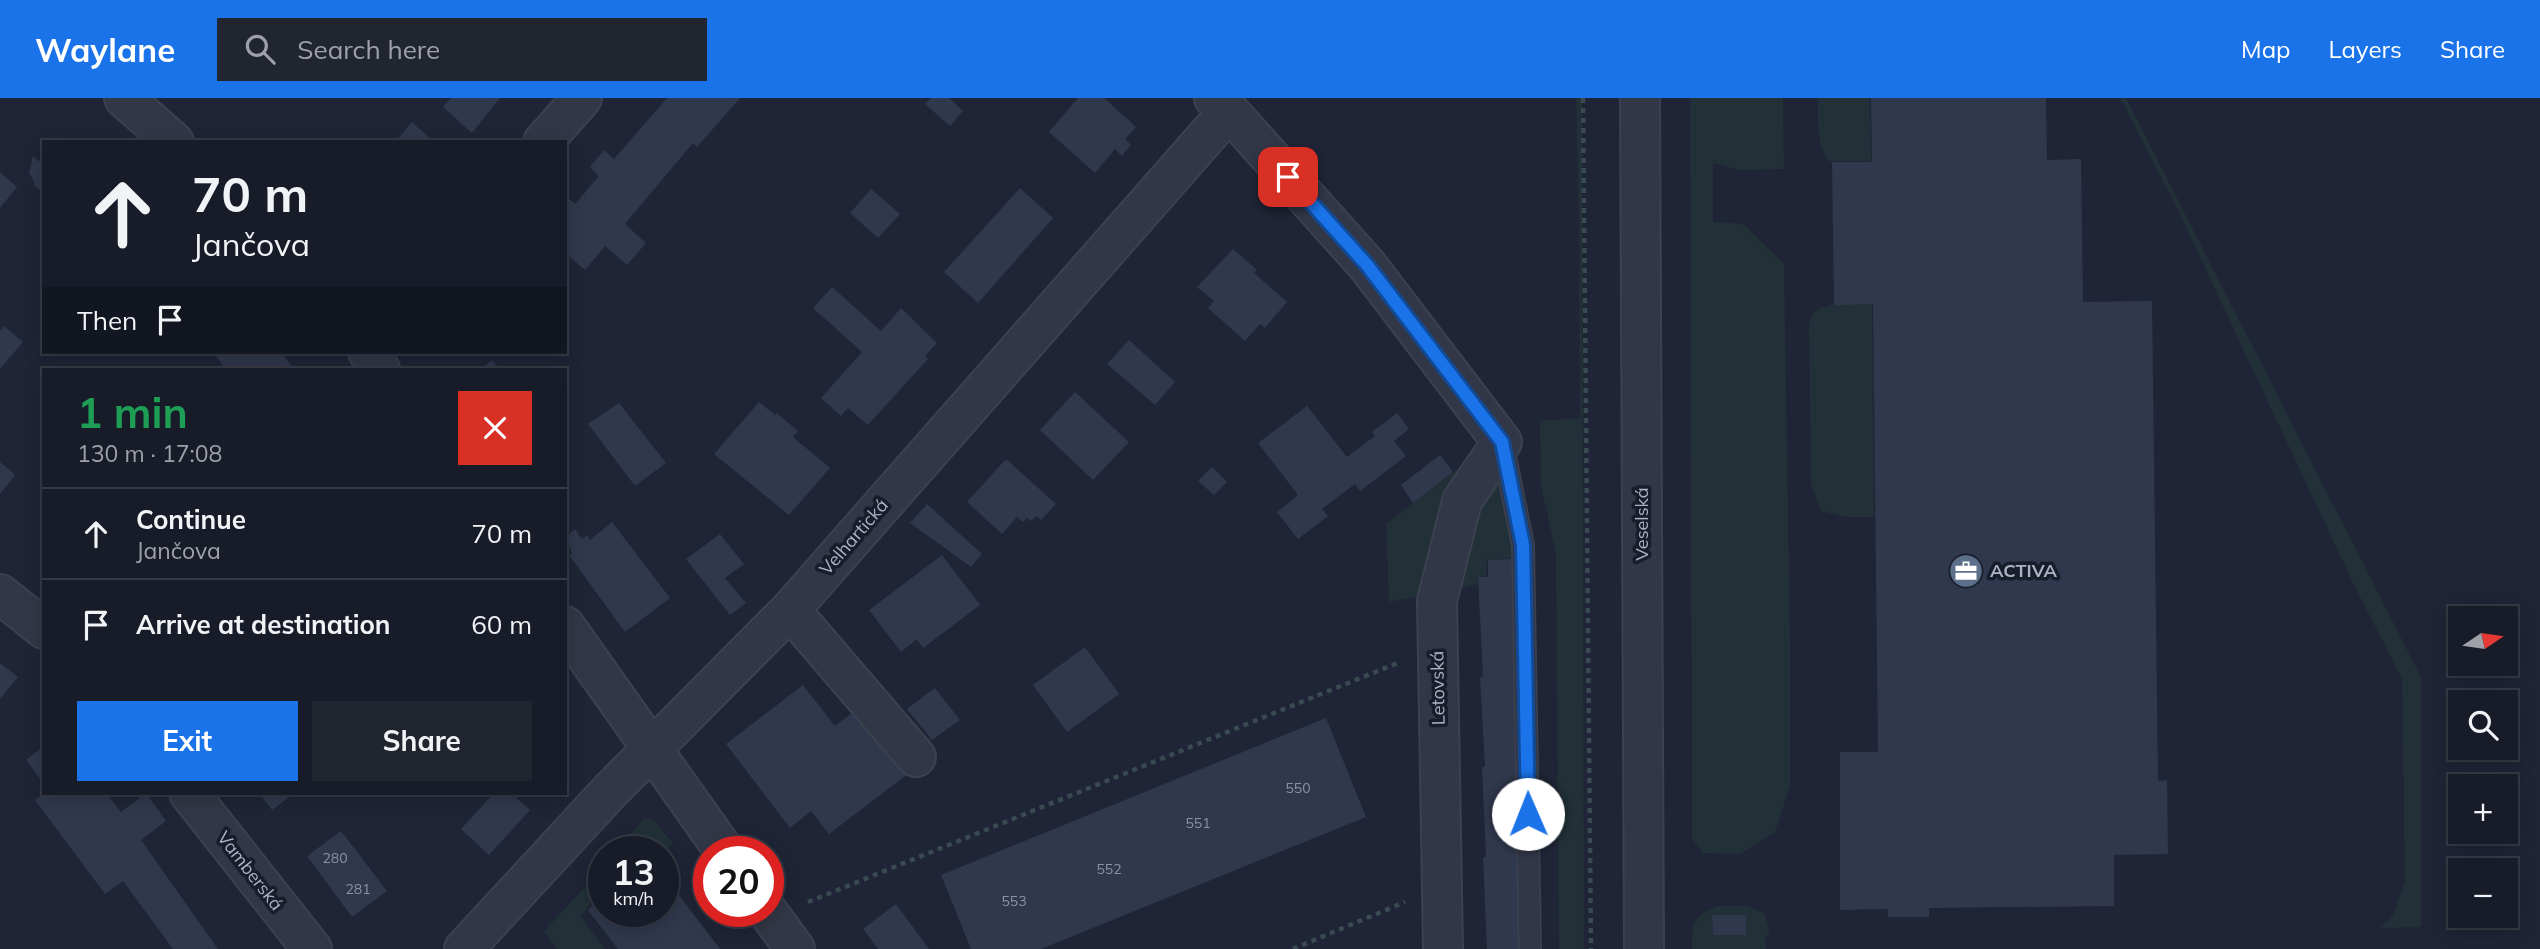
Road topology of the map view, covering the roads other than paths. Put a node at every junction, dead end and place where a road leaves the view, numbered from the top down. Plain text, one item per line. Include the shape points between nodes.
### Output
1 (124, 98) edge
2 (582, 98) edge
3 (1640, 98) edge
4 (1222, 104) edge
5 (172, 140) edge
6 (545, 140) edge
7 (1502, 442) junction
8 (0, 593) edge
9 (790, 610) junction
10 (42, 627) edge
11 (567, 629) edge
12 (653, 749) junction
13 (915, 757) dead end
14 (191, 795) edge
15 (714, 836) edge
16 (779, 927) edge
17 (312, 949) edge
18 (464, 949) edge
19 (795, 949) edge
20 (1443, 949) edge
21 (1530, 949) edge
22 (1644, 949) edge

1 - 5 street
2 - 6 street
3 - 22 street, Veselská
4 - 7 street via 1367,265
4 - 9 street, Velhartická
7 - 20 street, Letovská via 1462,501 1437,601
7 - 21 lane via 1523,545
8 - 10 street
9 - 12 street, Velhartická
9 - 13 street
11 - 12 street
12 - 15 street
12 - 18 street, Velhartická
14 - 17 street, Vamberská
16 - 19 street

